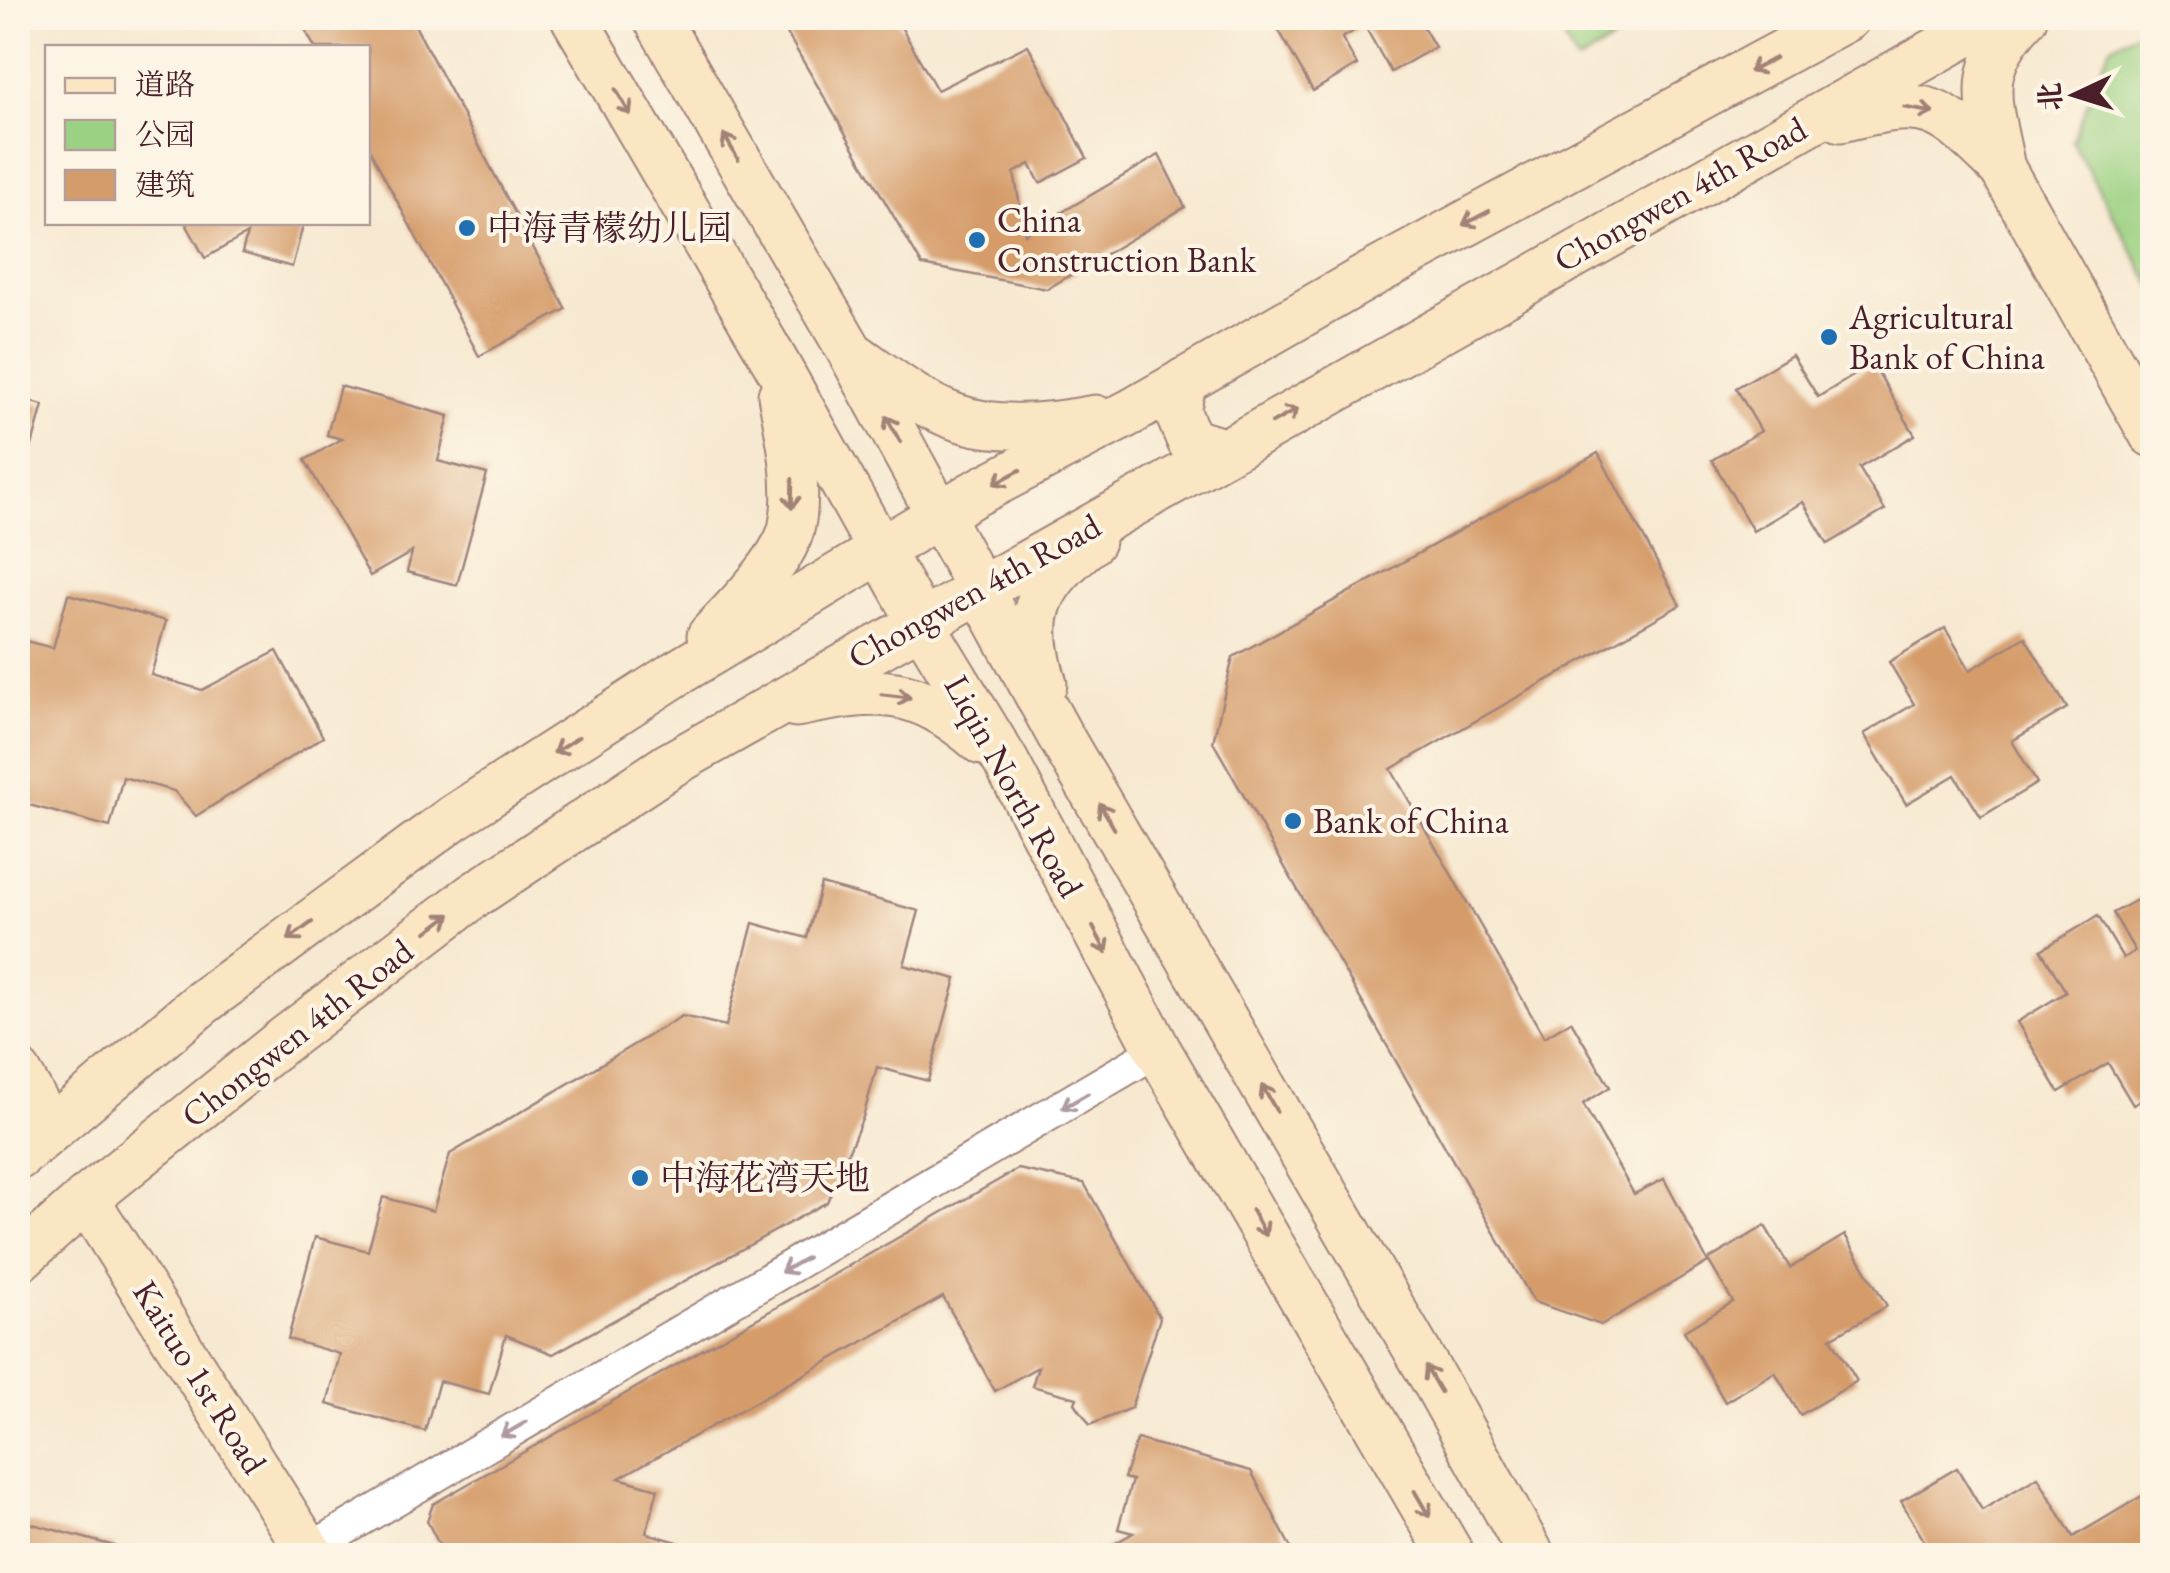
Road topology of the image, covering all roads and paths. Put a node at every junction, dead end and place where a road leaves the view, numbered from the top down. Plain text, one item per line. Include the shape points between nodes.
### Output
1 (574, 18) edge
2 (656, 18) edge
3 (1848, 18) edge
4 (1994, 18) edge
5 (2024, 18) edge
6 (1791, 133) junction
7 (2002, 168) junction
8 (767, 209) junction
9 (704, 240) junction
10 (851, 353) junction
11 (776, 363) junction
12 (1184, 381) junction
13 (1131, 412) junction
14 (2152, 434) edge
15 (1223, 451) junction
16 (1170, 481) junction
17 (941, 514) junction
18 (880, 550) junction
19 (981, 587) junction
20 (920, 622) junction
21 (677, 673) junction
22 (630, 704) junction
23 (765, 710) junction
24 (1059, 734) junction
25 (1006, 762) junction
26 (670, 765) junction
27 (1158, 1050) junction
28 (18, 1072) edge
29 (34, 1142) edge
30 (86, 1199) junction
31 (18, 1260) edge
32 (311, 1553) edge
33 (1452, 1556) edge
34 (1532, 1556) edge

1 -> 9 main road, Liqin North Road
8 -> 2 main road, Liqin North Road
3 -> 12 main road, Chongwen 4th Road
4 - 6 main road, Chongwen 4th Road
5 - 7 main road via 1988,72
6 -> 7 main road via 1889,107 1928,108 1964,130
15 -> 6 main road, Chongwen 4th Road
7 - 14 main road
8 - 9 main road via 758,234 738,248
8 - 10 main road, Liqin North Road
9 - 11 main road, Liqin North Road
10 - 13 main road via 958,418 1021,427
17 -> 10 main road, Liqin North Road
11 - 18 main road, Liqin North Road
11 -> 21 main road via 793,470 792,528 770,569
12 - 13 main road, Chongwen 4th Road
12 - 15 main road via 1177,411 1190,441
13 -> 17 main road, Chongwen 4th Road
15 - 16 main road, Chongwen 4th Road
16 - 19 main road, Chongwen 4th Road
16 - 24 main road via 1066,561 1037,601 1038,663
17 - 18 main road, Chongwen 4th Road
17 - 19 main road, Liqin North Road
18 - 20 main road, Liqin North Road
18 - 21 main road, Chongwen 4th Road
19 - 20 main road, Chongwen 4th Road
19 - 24 main road, Liqin North Road
20 - 23 main road, Chongwen 4th Road
20 - 25 main road, Liqin North Road
21 - 22 main road, Chongwen 4th Road
22 - 26 main road via 660,706 676,728
22 -> 29 main road, Chongwen 4th Road via 454,818 203,1002
23 -> 25 main road via 892,693 938,707
23 - 26 main road, Chongwen 4th Road
34 -> 24 main road, Liqin North Road
25 -> 27 main road, Liqin North Road
30 -> 26 main road, Chongwen 4th Road via 474,896
27 -> 32 street
27 -> 33 main road, Liqin North Road
28 - 29 main road
30 - 31 main road, Chongwen 4th Road
30 - 32 main road, Kaituo 1st Road

